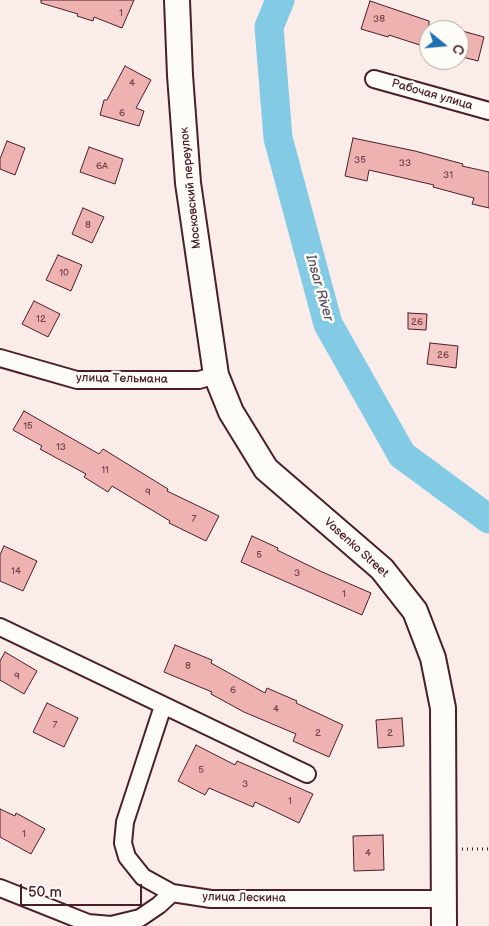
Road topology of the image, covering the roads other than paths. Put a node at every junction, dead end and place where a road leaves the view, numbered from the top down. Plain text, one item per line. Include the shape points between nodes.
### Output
1 (178, 0) edge
2 (374, 79) dead end
3 (489, 112) edge
4 (0, 358) edge
5 (216, 375) junction
6 (0, 627) edge
7 (163, 706) junction
8 (307, 774) dead end
9 (0, 888) edge
10 (172, 893) junction
11 (444, 899) junction
12 (444, 926) edge

1 - 5 street, Московский переулок via 188,183
2 - 3 street, Рабочая улица
4 - 5 street, улица Тельмана via 77,380 199,380
5 - 11 street, Vasenko Street via 231,412 266,469 382,568 415,611 433,658 443,708
6 - 7 street
7 - 8 street
7 - 10 street, улица Лескина via 125,822 123,843 127,858 144,877
9 - 10 street via 88,923 111,925 140,918
10 - 11 street, улица Лескина via 211,899
11 - 12 street, Vasenko Street

